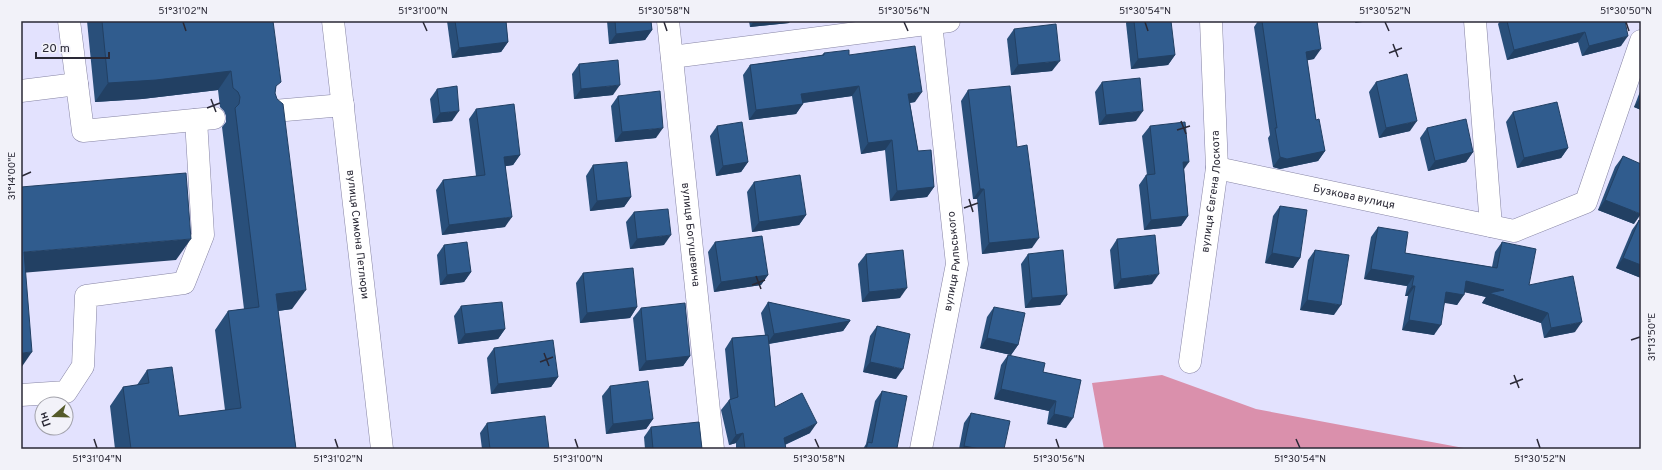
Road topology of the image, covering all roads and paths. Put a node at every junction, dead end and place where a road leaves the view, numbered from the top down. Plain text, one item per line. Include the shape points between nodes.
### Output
1 (69, 21) edge
2 (333, 21) edge
3 (668, 21) edge
4 (1211, 21) edge
5 (1475, 21) edge
6 (940, 22) edge
7 (1641, 41) edge
8 (672, 57) junction
9 (77, 84) junction
10 (21, 91) edge
11 (343, 105) junction
12 (274, 111) edge
13 (1217, 168) junction
14 (1491, 226) junction
15 (1190, 362) dead end
16 (21, 395) edge
17 (382, 449) edge
18 (713, 449) edge
19 (921, 449) edge

1 - 9 street
2 - 11 street, вулиця Симона Петлюри
3 - 8 street, вулиця Богушевича
4 - 13 street, вулиця Євгена Лоскота
5 - 14 street
6 - 8 street, вулиця Рильського
6 - 19 street, вулиця Рильського via 957,264
7 - 14 street, Бузкова вулиця via 1586,202 1514,231
8 - 18 street, вулиця Богушевича
9 - 10 street
9 - 16 street via 83,131 205,119 203,235 184,283 86,296 83,366 66,392
11 - 12 street
11 - 17 street, вулиця Симона Петлюри
13 - 14 street, Бузкова вулиця
13 - 15 street, вулиця Євгена Лоскота

